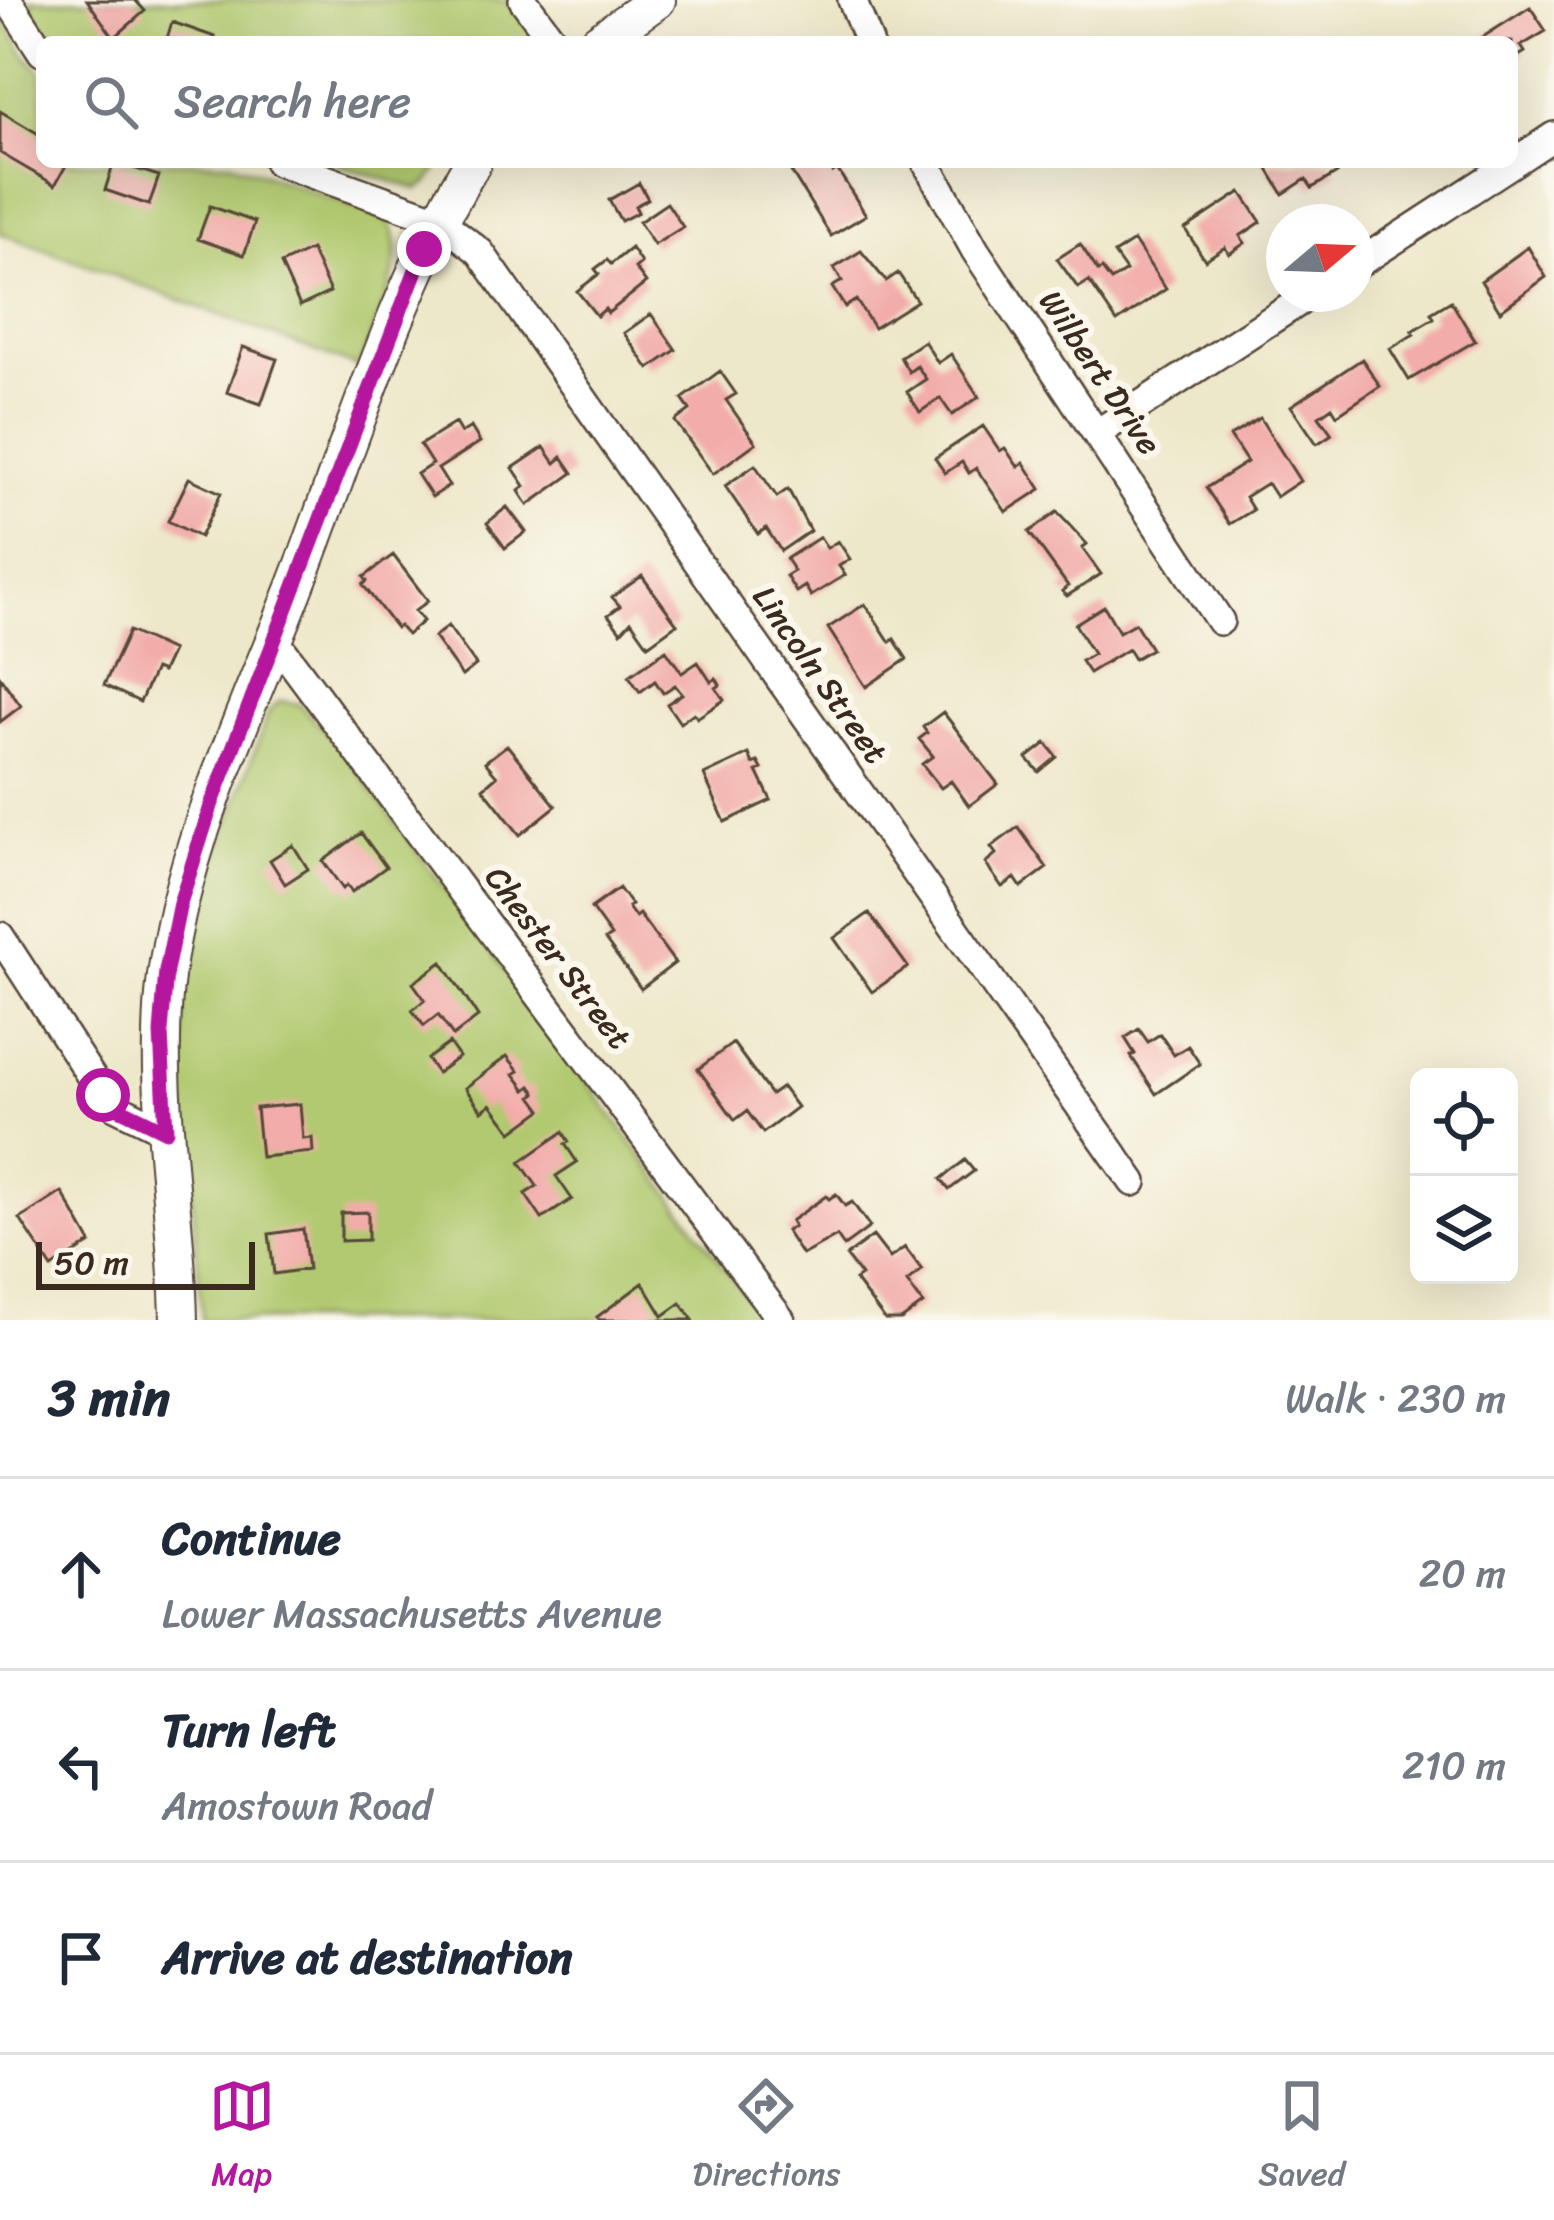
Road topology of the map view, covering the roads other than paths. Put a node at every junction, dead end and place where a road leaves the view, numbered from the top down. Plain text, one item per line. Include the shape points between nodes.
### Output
1 (8, 0) edge
2 (524, 0) edge
3 (657, 0) edge
4 (852, 0) edge
5 (550, 36) edge
6 (606, 36) edge
7 (866, 36) edge
8 (36, 43) edge
9 (1554, 136) edge
10 (1518, 159) edge
11 (295, 168) edge
12 (469, 168) edge
13 (929, 168) edge
14 (1505, 168) edge
15 (438, 219) junction
16 (1374, 253) edge
17 (1283, 312) edge
18 (1099, 432) junction
19 (1220, 621) dead end
20 (275, 640) junction
21 (0, 935) edge
22 (166, 1131) junction
23 (1133, 1182) dead end
24 (179, 1320) edge
25 (781, 1320) edge

1 - 8 street
2 - 5 street
3 - 6 street
4 - 7 street
9 - 10 street
11 - 15 street
12 - 15 street
13 - 18 street, Wilbert Drive
14 - 16 street
15 - 20 street
15 - 23 street, Lincoln Street via 480,252
17 - 18 street
18 - 19 street, Wilbert Drive
20 - 22 street via 212,803 172,940 161,1033
20 - 25 street, Chester Street
21 - 22 street via 103,1095
22 - 24 street

